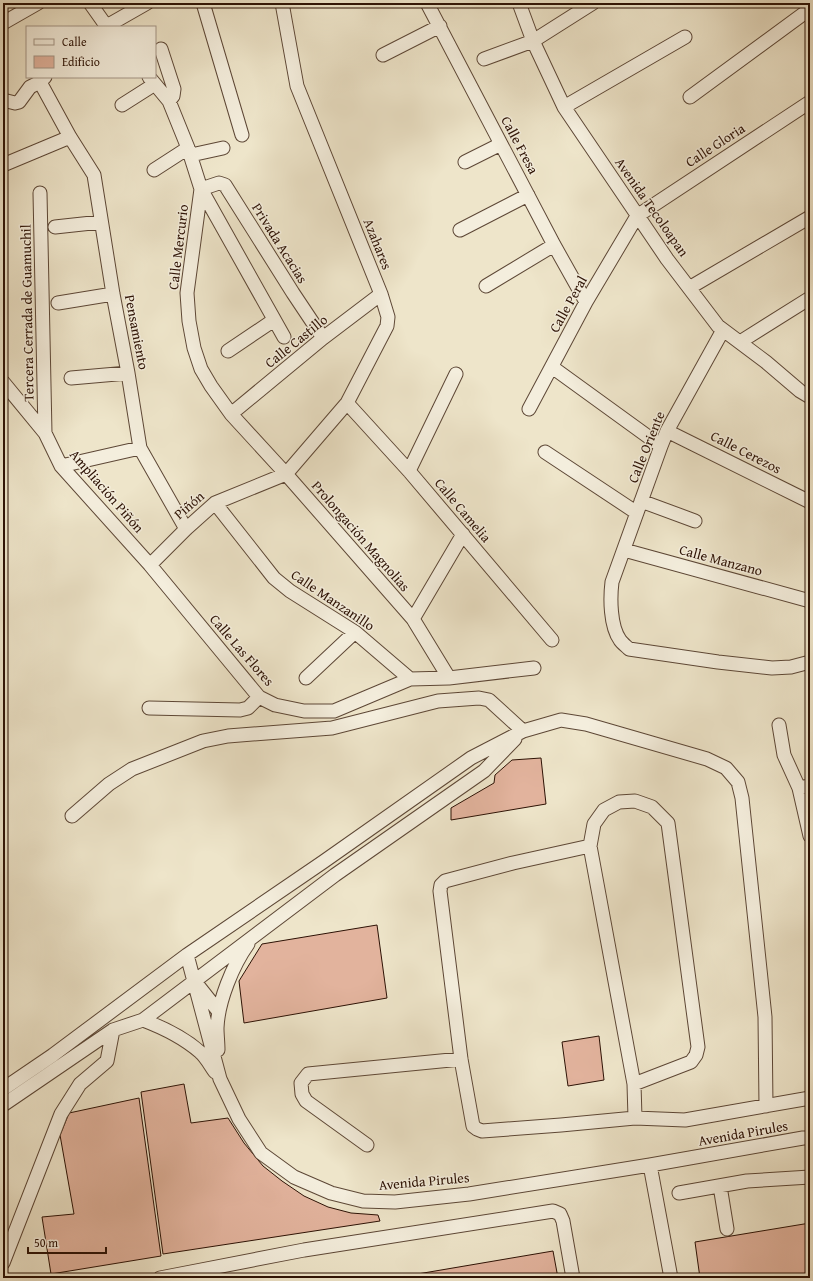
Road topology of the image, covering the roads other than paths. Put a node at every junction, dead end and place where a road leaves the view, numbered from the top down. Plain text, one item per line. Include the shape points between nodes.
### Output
1 (38, 3) edge
2 (90, 3) edge
3 (148, 3) edge
4 (203, 3) edge
5 (282, 3) edge
6 (427, 3) edge
7 (519, 3) edge
8 (593, 3) edge
9 (810, 9) edge
10 (3, 23) edge
11 (105, 26) edge
12 (108, 26) edge
13 (440, 26) junction
14 (685, 37) dead end
15 (533, 41) junction
16 (160, 49) dead end
17 (383, 55) dead end
18 (484, 59) dead end
19 (43, 80) edge
20 (152, 80) edge
21 (690, 97) dead end
22 (3, 100) edge
23 (169, 101) junction
24 (810, 102) edge
25 (122, 105) dead end
26 (564, 107) junction
27 (242, 135) dead end
28 (70, 137) junction
29 (501, 144) junction
30 (224, 148) dead end
31 (190, 152) junction
32 (465, 162) dead end
33 (3, 165) edge
34 (154, 170) dead end
35 (201, 189) junction
36 (40, 193) dead end
37 (528, 195) junction
38 (638, 216) junction
39 (810, 217) edge
40 (101, 222) junction
41 (55, 227) dead end
42 (460, 230) dead end
43 (554, 245) junction
44 (486, 286) dead end
45 (689, 288) junction
46 (113, 294) junction
47 (382, 294) junction
48 (810, 298) edge
49 (586, 302) junction
50 (58, 303) dead end
51 (274, 320) junction
52 (723, 330) junction
53 (284, 337) dead end
54 (323, 338) junction
55 (740, 342) junction
56 (228, 351) dead end
57 (552, 367) junction
58 (128, 373) junction
59 (456, 374) dead end
60 (71, 378) dead end
61 (3, 382) edge
62 (807, 391) edge
63 (348, 403) junction
64 (529, 409) dead end
65 (231, 414) junction
66 (667, 431) junction
67 (45, 433) junction
68 (661, 446) junction
69 (140, 448) junction
70 (545, 452) dead end
71 (61, 466) junction
72 (410, 470) junction
73 (286, 474) junction
74 (810, 502) edge
75 (215, 503) junction
76 (639, 507) junction
77 (696, 521) dead end
78 (186, 529) junction
79 (463, 534) junction
80 (624, 550) junction
81 (148, 563) junction
82 (810, 601) edge
83 (413, 619) junction
84 (356, 632) junction
85 (552, 640) dead end
86 (810, 662) edge
87 (534, 668) dead end
88 (306, 678) dead end
89 (449, 678) junction
90 (410, 679) junction
91 (259, 697) junction
92 (149, 708) dead end
93 (779, 725) dead end
94 (523, 731) junction
95 (805, 787) edge
96 (72, 816) dead end
97 (810, 836) edge
98 (590, 846) junction
99 (257, 933) junction
100 (187, 955) junction
101 (194, 981) junction
102 (219, 1012) junction
103 (143, 1020) junction
104 (113, 1030) junction
105 (461, 1059) junction
106 (56, 1060) junction
107 (220, 1079) junction
108 (634, 1084) junction
109 (3, 1089) edge
110 (810, 1098) edge
111 (3, 1105) edge
112 (766, 1106) junction
113 (635, 1118) junction
114 (810, 1138) edge
115 (367, 1145) dead end
116 (650, 1166) junction
117 (810, 1177) edge
118 (720, 1186) junction
119 (679, 1193) dead end
120 (727, 1229) dead end
121 (3, 1263) edge
122 (160, 1278) edge
123 (572, 1278) edge
124 (671, 1278) edge

1 - 10 street
2 - 11 street
3 - 12 street
4 - 27 street
5 - 47 street, Azahares via 297,86
6 - 13 street, Calle Fresa
7 - 15 street, Avenida Tecoloapan
8 - 15 street
9 - 21 street
13 - 17 street
13 - 29 street, Calle Fresa
14 - 26 street
15 - 18 street
15 - 26 street, Avenida Tecoloapan
16 - 23 street via 174,89
19 - 22 street via 30,86 17,103
19 - 28 street, Pensamiento
20 - 23 street, Calle Mercurio
20 - 25 street
23 - 31 street, Calle Mercurio
24 - 38 street, Calle Gloria
26 - 38 street, Avenida Tecoloapan
28 - 33 street
28 - 40 street, Pensamiento via 94,175
29 - 32 street
29 - 37 street, Calle Fresa
30 - 31 street
31 - 34 street
31 - 35 street, Calle Mercurio
35 - 51 street
35 - 54 street, Privada Acacias via 219,183 225,185
35 - 65 street, Calle Mercurio via 186,293 189,321 201,368
36 - 67 street, Tercera Cerrada de Guamuchil
37 - 42 street
37 - 43 street, Calle Fresa
38 - 45 street, Avenida Tecoloapan
38 - 49 street, Calle Peral
39 - 45 street
40 - 41 street
40 - 46 street, Pensamiento
43 - 44 street
43 - 49 street, Calle Fresa
45 - 52 street, Avenida Tecoloapan
46 - 50 street
46 - 58 street, Pensamiento
47 - 54 street, Calle Castillo
47 - 63 street, Azahares via 388,318 387,326
48 - 55 street
49 - 57 street, Calle Peral
51 - 53 street
51 - 56 street
52 - 55 street, Avenida Tecoloapan
52 - 66 street, Calle Oriente
54 - 65 street, Calle Castillo
55 - 62 street, Avenida Tecoloapan
57 - 64 street, Calle Peral
57 - 68 street
58 - 60 street
58 - 69 street, Pensamiento
59 - 72 street
61 - 67 street, Ampliación Piñón
63 - 72 street, Calle Camelia
63 - 73 street, Azahares
65 - 73 street, Calle Mercurio
66 - 68 street, Calle Oriente
66 - 74 street, Calle Cerezos
67 - 71 street, Ampliación Piñón
68 - 76 street, Calle Oriente
69 - 71 street
69 - 78 street, Pensamiento
70 - 76 street
71 - 81 street, Ampliación Piñón
72 - 79 street, Calle Camelia
73 - 75 street, Piñón
73 - 83 street, Prolongación Magnolias
75 - 78 street, Piñón
75 - 84 street, Calle Manzanillo via 274,578 290,591
76 - 77 street
76 - 80 street, Calle Oriente
78 - 81 street, Piñón
79 - 83 street, Prolongación Magnolias
79 - 85 street, Calle Camelia
80 - 82 street, Calle Manzano
80 - 86 street, Calle Oriente via 610,595 612,619 620,640 629,649 772,668
81 - 91 street, Calle Las Flores
83 - 89 street, Prolongación Magnolias
84 - 88 street
84 - 90 street, Calle Manzanillo
87 - 89 street
89 - 90 street
90 - 91 street, Calle Las Flores via 334,711 304,711 275,705
91 - 92 street via 248,708 240,710
93 - 95 street via 784,755
94 - 96 street via 489,700 479,698 438,701 332,728 228,736 203,741 132,769 109,784
94 - 99 street via 484,771
94 - 100 street via 471,758
94 - 112 street via 561,720 586,724 707,759 726,768 738,782 742,798 765,1017
95 - 97 street
98 - 105 street via 513,863 441,885
98 - 108 street
98 - 108 street via 594,824 604,810 619,802 635,801 652,807 668,823 698,1047 691,1062
99 - 101 street
99 - 102 street via 241,954 230,977
100 - 101 street, Avenida Pirules
100 - 106 street
101 - 102 street
101 - 103 street
101 - 107 street, Avenida Pirules
102 - 107 street via 217,1028
103 - 104 street
103 - 107 street via 178,1035 201,1053
104 - 106 street
104 - 121 street via 107,1061 80,1084 61,1114
105 - 113 street via 473,1126 477,1129
105 - 115 street via 308,1074 301,1083 306,1101
106 - 109 street
106 - 111 street
107 - 116 street, Avenida Pirules via 239,1119 261,1153 294,1177 331,1193 364,1201 395,1202 469,1194
108 - 113 street
110 - 112 street
112 - 113 street via 685,1120
114 - 116 street, Avenida Pirules
116 - 124 street
117 - 118 street via 747,1181
118 - 119 street
118 - 120 street
122 - 123 street via 304,1250 553,1211 560,1214 563,1221

